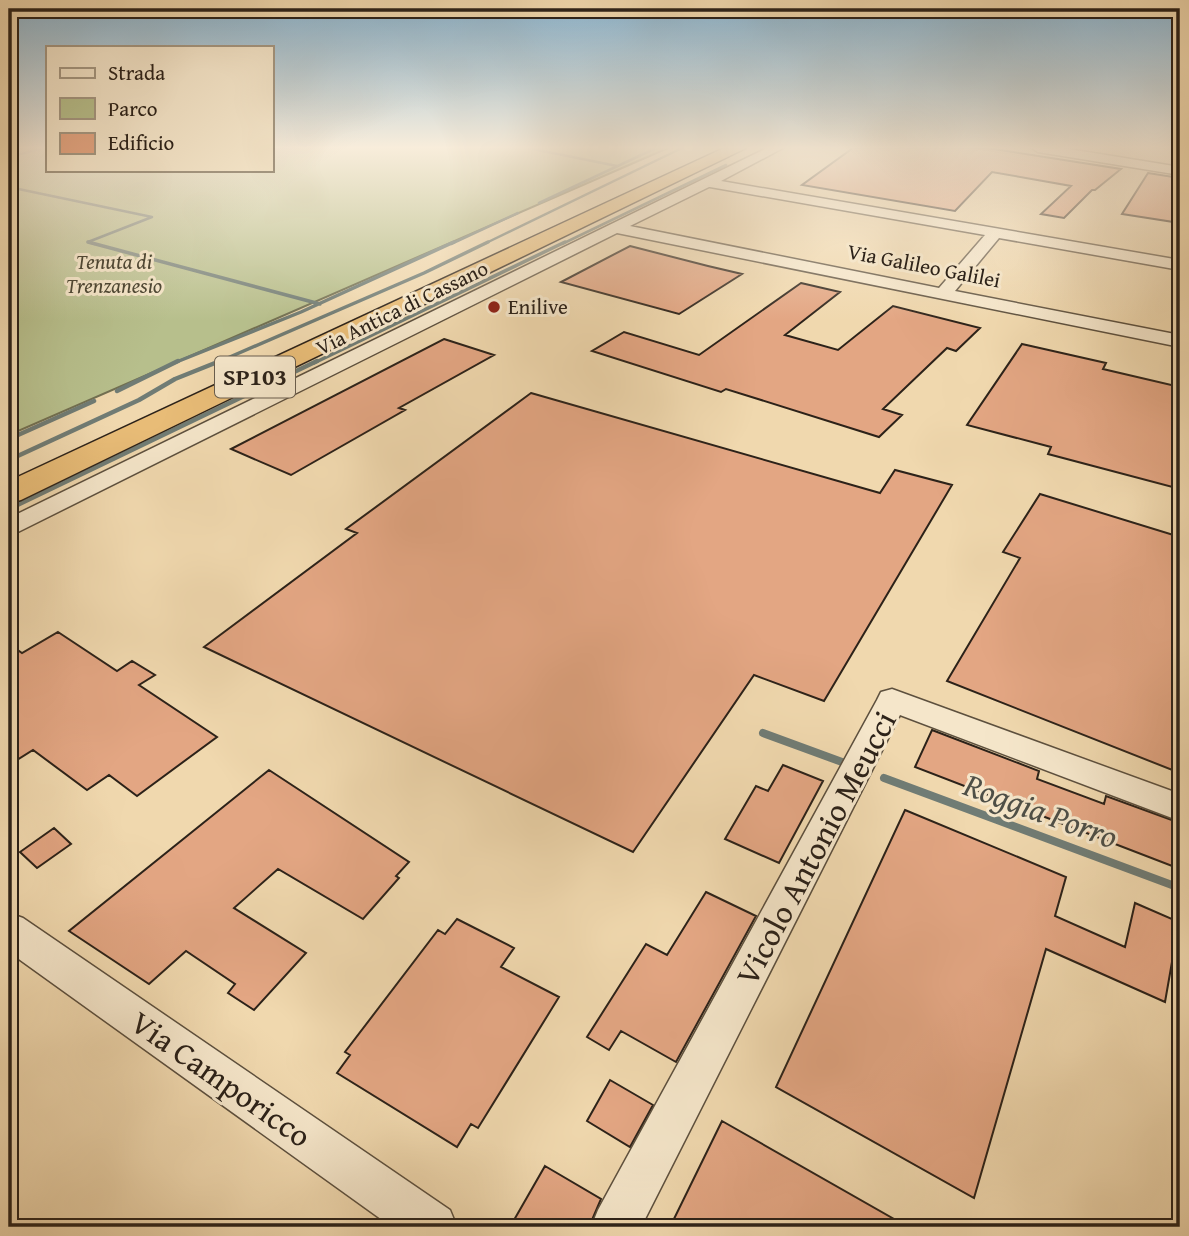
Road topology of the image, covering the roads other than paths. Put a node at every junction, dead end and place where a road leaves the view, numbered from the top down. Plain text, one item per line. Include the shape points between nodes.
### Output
1 (586, 206) edge
2 (594, 206) edge
3 (616, 206) edge
4 (628, 206) edge
5 (663, 206) edge
6 (842, 206) edge
7 (617, 228) junction
8 (996, 232) junction
9 (502, 260) junction
10 (1180, 265) edge
11 (463, 267) junction
12 (943, 294) junction
13 (1180, 341) edge
14 (9, 476) edge
15 (9, 493) edge
16 (9, 527) edge
17 (1180, 808) edge
18 (9, 930) edge
19 (433, 1227) edge
20 (614, 1227) edge

1 - 11 highway, SP103
2 - 11 highway, SP103
3 - 9 highway, SP103
4 - 9 highway, SP103
5 - 7 street, Via Antica di Cassano
6 - 8 street
7 - 12 street, Via Galileo Galilei
7 - 16 street, Via Antica di Cassano
8 - 10 street
8 - 12 street
9 - 15 highway, SP103
11 - 14 highway, SP103
12 - 13 street, Via Galileo Galilei
17 - 20 street, Vicolo Antonio Meucci via 891,700
18 - 19 street, Via Camporicco

